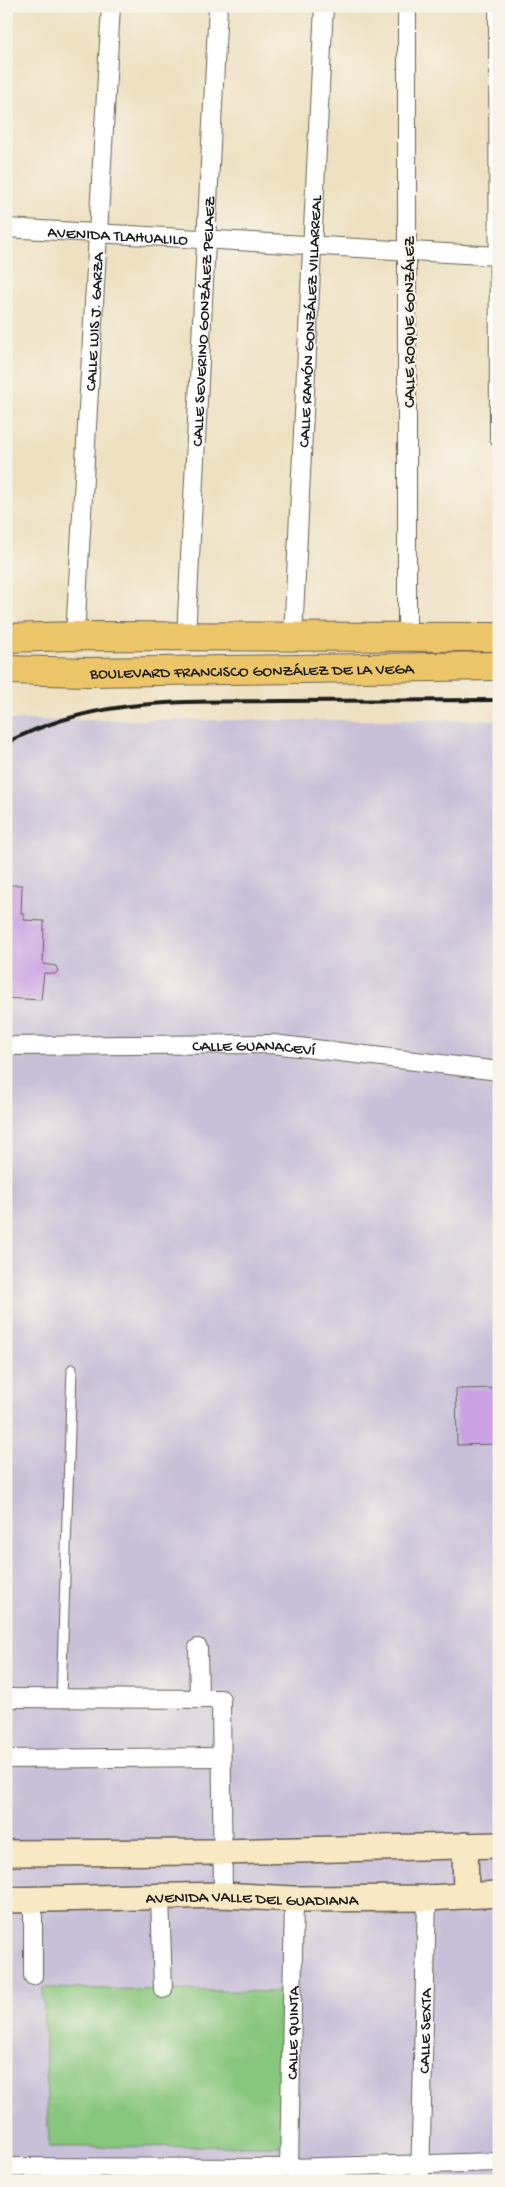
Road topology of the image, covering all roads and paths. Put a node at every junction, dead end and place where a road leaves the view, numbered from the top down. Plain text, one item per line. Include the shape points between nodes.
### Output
1 (111, 6) edge
2 (218, 6) edge
3 (324, 6) edge
4 (407, 6) edge
5 (498, 6) edge
6 (6, 228) edge
7 (98, 233) junction
8 (206, 240) junction
9 (312, 246) junction
10 (408, 251) junction
11 (498, 256) edge
12 (499, 438) edge
13 (76, 636) junction
14 (293, 636) junction
15 (186, 637) junction
16 (407, 637) junction
17 (499, 637) edge
18 (6, 638) edge
19 (499, 666) edge
20 (6, 670) edge
21 (6, 1046) edge
22 (499, 1071) edge
23 (72, 1369) dead end
24 (198, 1648) dead end
25 (6, 1698) edge
26 (61, 1698) junction
27 (199, 1698) junction
28 (221, 1756) junction
29 (6, 1759) edge
30 (465, 1845) junction
31 (499, 1845) edge
32 (221, 1852) junction
33 (6, 1853) edge
34 (499, 1894) edge
35 (223, 1895) junction
36 (160, 1896) junction
37 (466, 1896) junction
38 (427, 1898) junction
39 (294, 1899) junction
40 (6, 1900) edge
41 (33, 1900) junction
42 (33, 1976) dead end
43 (163, 1989) dead end
44 (499, 2162) edge
45 (6, 2167) edge
46 (290, 2168) junction
47 (420, 2172) edge

1 - 7 street, CALLE LUIS J. GARZA
2 - 8 street, CALLE SEVERINO GONZÁLEZ PELAEZ
3 - 9 street, CALLE RAMÓN GONZÁLEZ VILLARREAL
4 - 10 street, CALLE ROQUE GONZÁLEZ
5 - 11 street
6 - 7 street, AVENIDA TLAHUALILO
7 - 8 street, AVENIDA TLAHUALILO
7 - 13 street, CALLE LUIS J. GARZA
8 - 9 street, AVENIDA TLAHUALILO
8 - 15 street, CALLE SEVERINO GONZÁLEZ PELAEZ
9 - 10 street, AVENIDA TLAHUALILO
9 - 14 street, CALLE RAMÓN GONZÁLEZ VILLARREAL
10 - 11 street, AVENIDA TLAHUALILO
10 - 16 street, CALLE ROQUE GONZÁLEZ
11 - 12 street
13 - 15 main road, BOULEVARD FRANCISCO GONZÁLEZ DE LA VEGA
13 - 18 main road, BOULEVARD FRANCISCO GONZÁLEZ DE LA VEGA
14 - 15 main road, BOULEVARD FRANCISCO GONZÁLEZ DE LA VEGA
14 - 16 main road, BOULEVARD FRANCISCO GONZÁLEZ DE LA VEGA
16 - 17 main road, BOULEVARD FRANCISCO GONZÁLEZ DE LA VEGA
19 - 20 main road, BOULEVARD FRANCISCO GONZÁLEZ DE LA VEGA via 88,672
21 - 22 street, CALLE GUANACEVÍ via 272,1044
23 - 26 lane
24 - 27 street
25 - 26 street
26 - 27 street
27 - 28 street via 221,1699
28 - 29 street
28 - 32 street
30 - 31 main road
30 - 32 main road
30 - 37 main road
32 - 33 main road
32 - 35 street
34 - 37 main road, AVENIDA VALLE DEL GUADIANA
35 - 36 main road, AVENIDA VALLE DEL GUADIANA
35 - 39 main road, AVENIDA VALLE DEL GUADIANA
36 - 41 main road, AVENIDA VALLE DEL GUADIANA
36 - 43 street
37 - 38 main road, AVENIDA VALLE DEL GUADIANA
38 - 39 main road, AVENIDA VALLE DEL GUADIANA
38 - 47 street, CALLE SEXTA
39 - 46 street, CALLE QUINTA
40 - 41 main road, AVENIDA VALLE DEL GUADIANA
41 - 42 street
44 - 47 street
45 - 46 street
46 - 47 street

